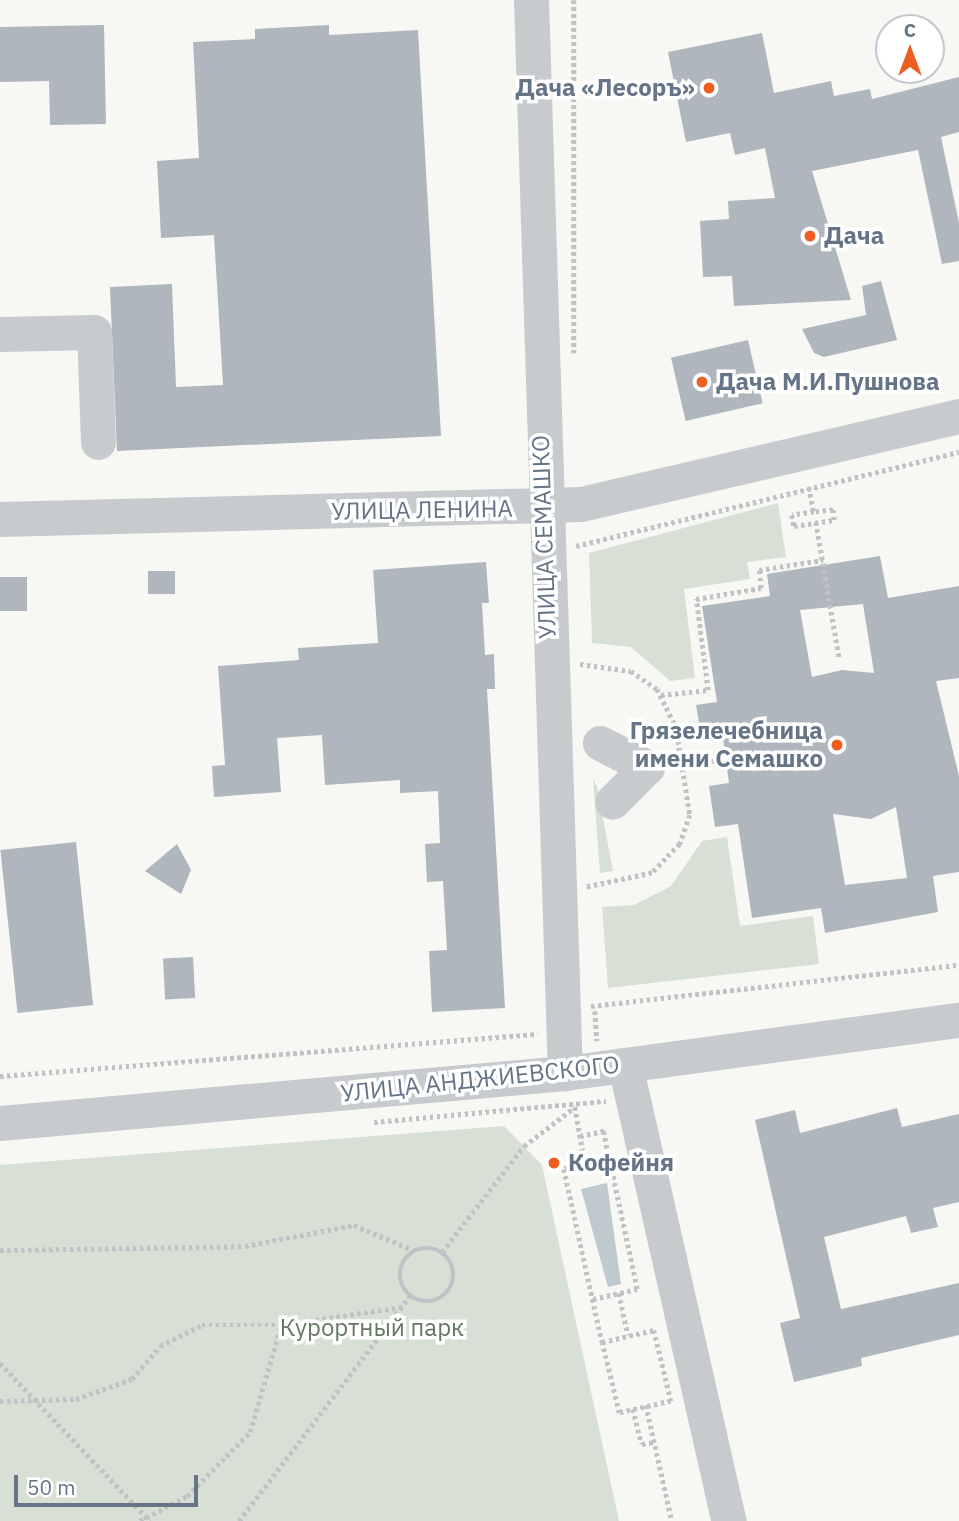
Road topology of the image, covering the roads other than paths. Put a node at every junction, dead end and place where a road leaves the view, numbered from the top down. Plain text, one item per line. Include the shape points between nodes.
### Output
1 (531, 0) edge
2 (0, 320) edge
3 (0, 334) edge
4 (959, 416) edge
5 (97, 442) dead end
6 (542, 508) junction
7 (0, 519) edge
8 (600, 743) dead end
9 (612, 802) dead end
10 (959, 1020) edge
11 (625, 1065) junction
12 (565, 1073) junction
13 (0, 1123) edge
14 (729, 1521) edge

1 - 6 street, УЛИЦА СЕМАШКО
2 - 3 street
3 - 5 street via 94,331
4 - 6 street, УЛИЦА ЛЕНИНА via 581,504
6 - 7 street, УЛИЦА ЛЕНИНА
6 - 12 street, УЛИЦА СЕМАШКО
8 - 9 street via 647,767
10 - 11 street, УЛИЦА АНДЖИЕВСКОГО
11 - 12 street, УЛИЦА АНДЖИЕВСКОГО
11 - 14 street
12 - 13 street, УЛИЦА АНДЖИЕВСКОГО

